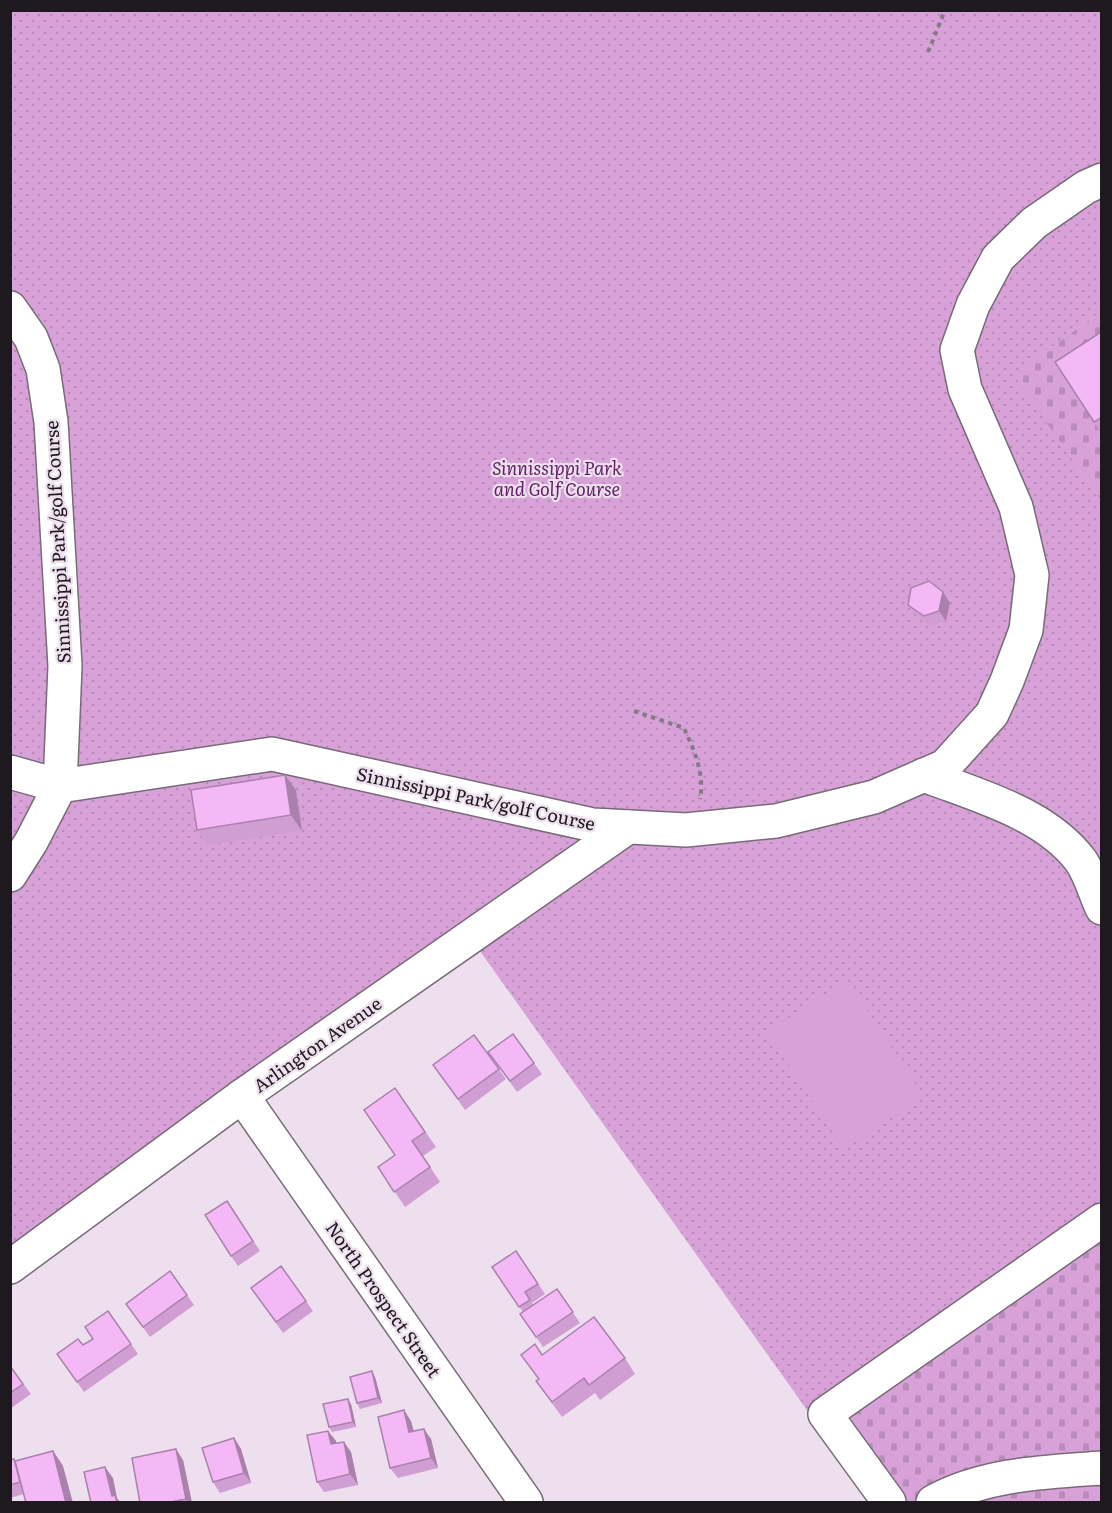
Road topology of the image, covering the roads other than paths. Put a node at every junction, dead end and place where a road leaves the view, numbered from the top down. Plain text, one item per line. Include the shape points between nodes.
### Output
1 (1101, 180) edge
2 (10, 308) edge
3 (10, 772) edge
4 (924, 775) junction
5 (60, 786) junction
6 (628, 827) junction
7 (10, 875) edge
8 (1101, 908) edge
9 (242, 1096) junction
10 (1101, 1220) edge
11 (10, 1267) edge
12 (1101, 1468) edge
13 (526, 1503) edge
14 (889, 1503) edge
15 (933, 1503) edge

1 - 4 street, Sinnissippi Park/golf Course via 1034,223 998,258 973,304 957,350 965,389 1016,507 1032,575 1026,630 992,714 945,766
2 - 5 street, Sinnissippi Park/golf Course via 30,338 43,369 51,422 65,666
3 - 5 street
4 - 6 street, Sinnissippi Park/golf Course via 874,797 776,821 694,829
4 - 8 street via 1002,805 1048,828 1082,862
5 - 6 street, Sinnissippi Park/golf Course via 272,754 593,825
5 - 7 street, Sinnissippi Park/golf Course
6 - 9 street, Arlington Avenue
9 - 11 street, Arlington Avenue
9 - 13 street, North Prospect Street
10 - 14 street via 825,1414
12 - 15 street via 1002,1477 948,1494

